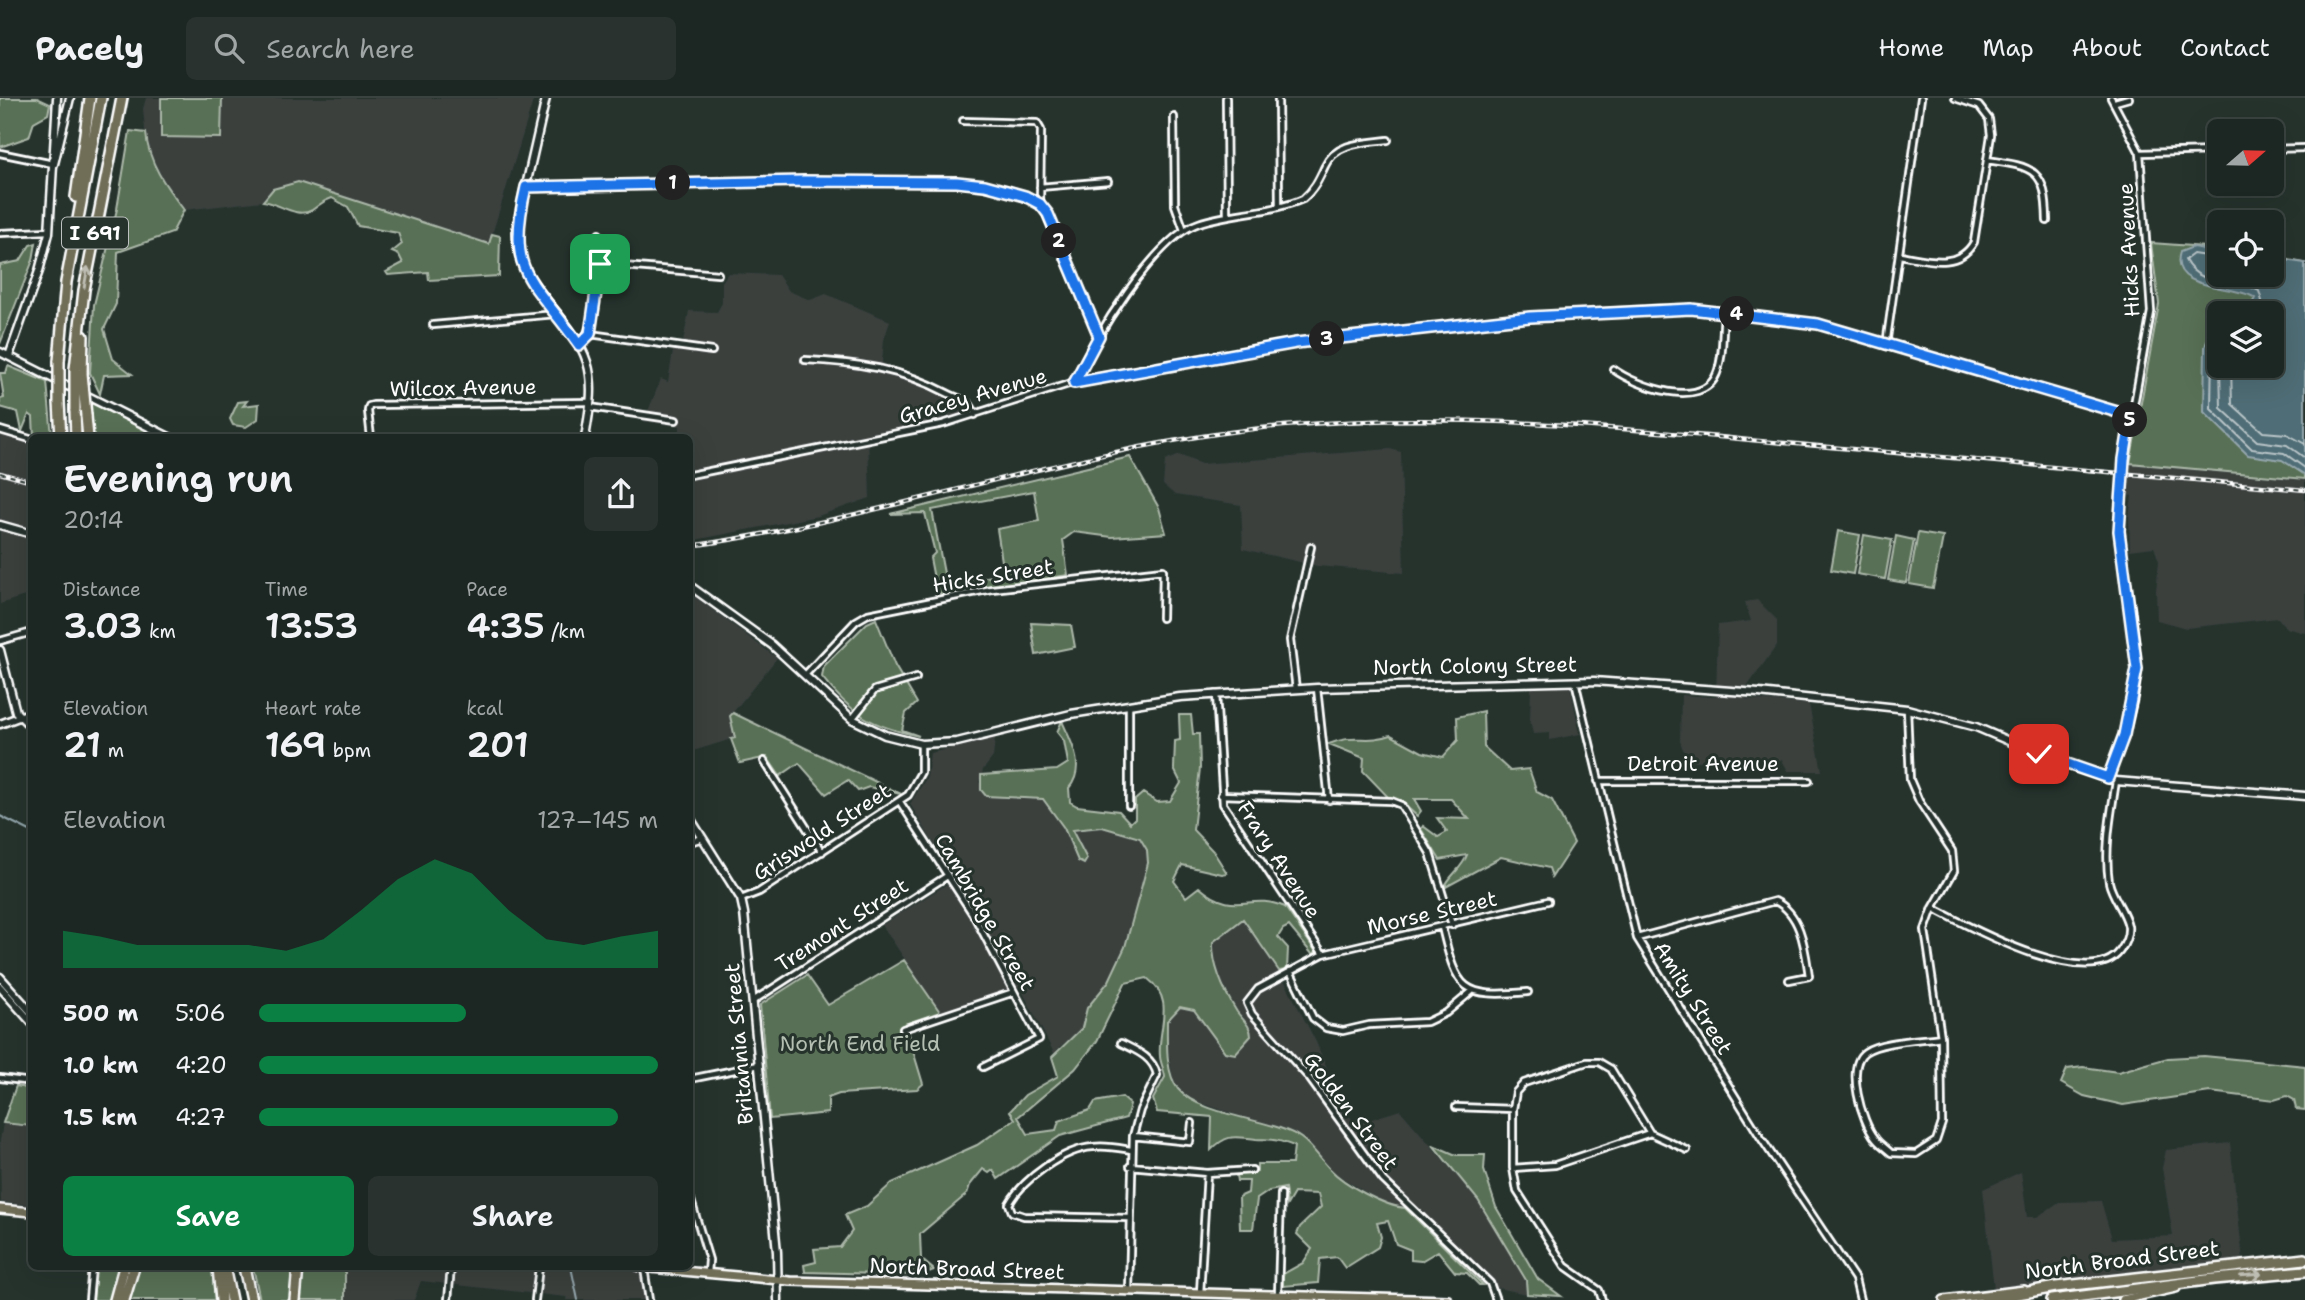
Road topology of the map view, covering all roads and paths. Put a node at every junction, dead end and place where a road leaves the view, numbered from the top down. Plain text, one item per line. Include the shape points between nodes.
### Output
1 (57, 98) edge
2 (70, 98) edge
3 (90, 98) edge
4 (101, 98) edge
5 (122, 98) edge
6 (546, 98) edge
7 (1226, 98) edge
8 (1278, 98) edge
9 (1921, 98) edge
10 (1955, 98) edge
11 (2129, 98) edge
12 (2113, 100) edge
13 (1174, 117) dead end
14 (963, 121) dead end
15 (1388, 140) dead end
16 (2305, 148) edge
17 (2284, 149) edge
18 (2207, 151) edge
19 (0, 153) edge
20 (2140, 153) junction
21 (1987, 160) junction
22 (54, 164) junction
23 (1108, 181) dead end
24 (526, 187) junction
25 (1040, 187) junction
26 (1040, 204) junction
27 (1279, 205) junction
28 (1227, 216) junction
29 (78, 217) junction
30 (2047, 220) dead end
31 (49, 230) junction
32 (1184, 230) junction
33 (0, 233) edge
34 (599, 234) dead end
35 (1899, 255) junction
36 (600, 264) junction
37 (718, 274) dead end
38 (1724, 312) junction
39 (556, 314) junction
40 (433, 325) dead end
41 (590, 334) junction
42 (1099, 336) junction
43 (579, 345) junction
44 (1886, 345) junction
45 (712, 351) dead end
46 (0, 352) edge
47 (9, 356) junction
48 (805, 360) dead end
49 (1613, 369) dead end
50 (79, 371) junction
51 (1074, 383) junction
52 (590, 404) junction
53 (975, 415) junction
54 (2131, 416) junction
55 (676, 420) dead end
56 (0, 430) edge
57 (61, 434) edge
58 (76, 434) edge
59 (88, 434) edge
60 (163, 434) edge
61 (371, 434) edge
62 (586, 434) edge
63 (28, 438) edge
64 (693, 474) edge
65 (0, 525) edge
66 (28, 533) edge
67 (1311, 547) dead end
68 (693, 588) edge
69 (1162, 618) dead end
70 (28, 633) edge
71 (0, 641) edge
72 (0, 650) edge
73 (805, 675) junction
74 (916, 678) dead end
75 (1575, 680) junction
76 (1296, 688) junction
77 (1317, 688) junction
78 (1216, 694) junction
79 (1129, 704) junction
80 (1907, 709) junction
81 (28, 713) edge
82 (18, 716) junction
83 (852, 719) junction
84 (0, 724) edge
85 (28, 725) edge
86 (921, 744) junction
87 (764, 761) dead end
88 (2108, 778) junction
89 (1598, 781) junction
90 (1809, 781) dead end
91 (2116, 781) junction
92 (1220, 795) junction
93 (2305, 796) edge
94 (1329, 800) junction
95 (900, 802) junction
96 (1129, 806) dead end
97 (693, 823) edge
98 (702, 838) junction
99 (693, 841) edge
100 (822, 852) junction
101 (947, 876) junction
102 (741, 899) junction
103 (1548, 901) dead end
104 (1933, 908) junction
105 (1452, 925) junction
106 (1442, 927) junction
107 (1637, 938) junction
108 (1323, 954) junction
109 (1290, 971) junction
110 (0, 977) edge
111 (1789, 980) dead end
112 (0, 987) edge
113 (1014, 992) junction
114 (1471, 992) junction
115 (1528, 992) dead end
116 (753, 1001) junction
117 (28, 1008) edge
118 (28, 1018) edge
119 (903, 1029) dead end
120 (1941, 1037) junction
121 (1121, 1043) dead end
122 (759, 1065) junction
123 (982, 1067) dead end
124 (0, 1077) edge
125 (693, 1078) edge
126 (28, 1081) edge
127 (1456, 1107) dead end
128 (1513, 1108) junction
129 (1192, 1123) dead end
130 (1650, 1133) junction
131 (1133, 1136) junction
132 (1131, 1150) junction
133 (1687, 1150) dead end
134 (1130, 1166) junction
135 (1513, 1168) junction
136 (1252, 1170) dead end
137 (1207, 1173) junction
138 (1281, 1194) dead end
139 (693, 1207) edge
140 (0, 1209) edge
141 (28, 1212) edge
142 (1129, 1218) junction
143 (2305, 1259) edge
144 (92, 1270) edge
145 (123, 1270) edge
146 (133, 1270) edge
147 (218, 1270) edge
148 (225, 1270) edge
149 (245, 1270) edge
150 (298, 1270) edge
151 (451, 1270) edge
152 (539, 1270) edge
153 (642, 1270) edge
154 (689, 1270) edge
155 (2305, 1271) edge
156 (708, 1274) junction
157 (778, 1281) junction
158 (2198, 1281) junction
159 (1129, 1291) junction
160 (2032, 1291) junction
161 (1200, 1294) junction
162 (1278, 1296) junction
163 (1311, 1298) edge
164 (89, 1300) edge
165 (115, 1300) edge
166 (124, 1300) edge
167 (222, 1300) edge
168 (231, 1300) edge
169 (251, 1300) edge
170 (295, 1300) edge
171 (448, 1300) edge
172 (535, 1300) edge
173 (649, 1300) edge
174 (778, 1300) edge
175 (1448, 1300) edge
176 (1496, 1300) edge
177 (1602, 1300) edge
178 (1860, 1300) edge
179 (1944, 1300) edge
180 (1985, 1300) edge
181 (2052, 1300) edge
182 (2122, 1300) edge

1 - 22 main road
2 - 22 main road
3 - 29 highway via 76,200
4 - 29 highway, I 691
50 -> 5 highway, I 691 via 81,309
6 - 24 main road
7 - 28 street
8 - 27 street
9 - 35 street
10 - 21 street via 1973,102 1989,119
11 - 12 street
12 - 20 street, Hicks Avenue
13 - 32 street via 1175,205
14 - 25 street via 1037,123 1041,130
15 - 27 street via 1339,149 1329,157 1309,194
16 - 17 street
18 - 20 street
19 - 22 street
20 - 54 street, Hicks Avenue via 2151,312
21 - 30 street via 2027,167 2040,177 2046,190
21 - 35 street via 1977,234 1970,249 1950,261
22 - 31 main road
23 - 25 street
24 - 26 street via 957,182 997,187
24 - 39 main road via 517,225 519,256 526,274
25 - 26 street
26 - 42 street
27 - 28 street
28 - 32 street
29 - 57 highway, I 691, bridge via 59,362
31 - 33 street
31 - 47 main road
32 - 42 street via 1136,280
34 - 36 street
35 - 44 street
36 - 37 street
36 - 41 street
38 - 44 street, Gracey Avenue via 1807,322
38 - 49 street via 1717,374 1701,390 1686,393 1650,387
38 - 51 street, Gracey Avenue via 1659,309 1497,320 1277,345
39 - 40 street
39 - 43 main road
41 - 43 street
41 - 45 street
42 - 51 street
43 - 52 main road via 590,373
44 - 54 street, Gracey Avenue
46 - 47 main road
47 - 60 main road
48 - 53 street via 860,363 919,378 970,403
50 - 58 highway, I 691, bridge
50 - 59 highway, bridge
51 - 53 street, Gracey Avenue
52 - 55 street
52 - 61 street, Wilcox Avenue via 373,405 368,411
52 - 62 main road
53 - 64 street, Gracey Avenue via 884,438
54 - 88 street, Hicks Avenue, bridge via 2119,531 2137,669 2124,735
56 - 63 street
65 - 66 main road
67 - 76 street via 1290,640
68 - 73 main road, North Colony Street via 759,634
69 - 73 street, Hicks Street via 1163,570 971,592 862,617
70 - 71 street
72 - 82 main road
73 - 83 main road, North Colony Street
74 - 83 street via 875,690
75 - 77 main road, North Colony Street
75 - 80 main road, North Colony Street
75 - 89 street, Amity Street
76 - 77 main road, North Colony Street
76 - 78 main road, North Colony Street
77 - 94 street
78 - 79 main road, North Colony Street
78 - 92 street, Frary Avenue
79 - 86 main road, North Colony Street via 1032,722 968,740
79 - 96 street
80 - 88 main road, North Colony Street via 1976,727
80 - 104 street via 1910,780 1952,851 1954,871
81 - 82 main road
82 - 84 main road
82 - 85 main road
83 - 86 main road, North Colony Street via 885,735
86 - 95 street, Griswold Street via 918,780
87 - 100 street
88 - 91 main road, North Colony Street
89 - 90 street, Detroit Avenue
89 - 107 street, Amity Street
91 - 93 main road, North Colony Street
91 - 104 street via 2108,832 2109,884 2127,926 2126,944 2116,957 2101,963 2052,962
92 - 94 street
92 - 108 street, Frary Avenue via 1229,816
94 - 105 street via 1391,801 1405,808 1430,853
95 - 100 street, Griswold Street
95 - 101 street, Cambridge Street
97 - 98 main road, Britannia Street
98 - 99 street
98 - 102 main road, Britannia Street
100 - 102 street, Griswold Street
101 - 113 street, Cambridge Street
101 - 116 street, Tremont Street
102 - 116 main road, Britannia Street
103 - 105 street, Morse Street
104 - 120 street via 1924,930
105 - 106 street, Morse Street
106 - 108 street, Morse Street
106 - 114 street via 1457,977
107 - 111 street via 1775,901 1798,928 1809,976
107 - 178 street, Amity Street via 1761,1139 1855,1279
108 - 109 street, Golden Street
109 - 114 street via 1313,1018 1326,1028 1343,1031 1427,1023
109 - 176 street, Golden Street via 1253,993 1249,1009 1309,1077 1383,1181 1490,1283
110 - 117 main road
112 - 118 main road
113 - 119 street
113 - 123 street, Cambridge Street via 1040,1039
114 - 115 street
116 - 122 main road, Britannia Street
120 - 120 street via 1880,1046 1865,1052 1856,1065 1854,1083 1873,1136 1891,1153 1916,1154 1936,1141 1942,1123
121 - 131 street via 1152,1062 1157,1075
122 - 125 street
122 - 157 main road, Britannia Street
124 - 126 street
127 - 128 street
128 - 130 street via 1516,1091 1524,1083 1599,1062 1611,1069
128 - 135 street
129 - 131 street via 1190,1142
130 - 133 street
130 - 135 street via 1555,1166
131 - 132 street
132 - 134 street
132 - 142 street via 1094,1146 1078,1151 1042,1171 1009,1204 1012,1212 1024,1216
134 - 137 street
134 - 142 street
135 - 177 street via 1517,1191 1550,1244 1565,1266 1599,1290
136 - 137 street
137 - 161 street
138 - 162 street
139 - 156 street via 709,1260
140 - 141 main road
142 - 159 street
143 - 160 highway, North Broad Street
144 - 164 street
145 - 165 highway
146 - 166 highway
147 - 167 highway
148 - 168 highway
149 - 169 highway
150 - 170 highway
151 - 171 street
152 - 172 street
153 - 173 street
154 - 156 main road, North Broad Street
158 -> 155 highway, North Broad Street
156 - 157 main road, North Broad Street
157 - 159 main road, North Broad Street
157 - 174 main road, Britannia Street
158 - 181 highway
158 - 182 main road, North Broad Street
159 - 161 main road, North Broad Street
160 - 179 main road, North Broad Street via 2016,1289
160 - 180 highway
161 - 162 main road, North Broad Street
162 - 163 main road, North Broad Street
163 - 175 main road, North Broad Street

